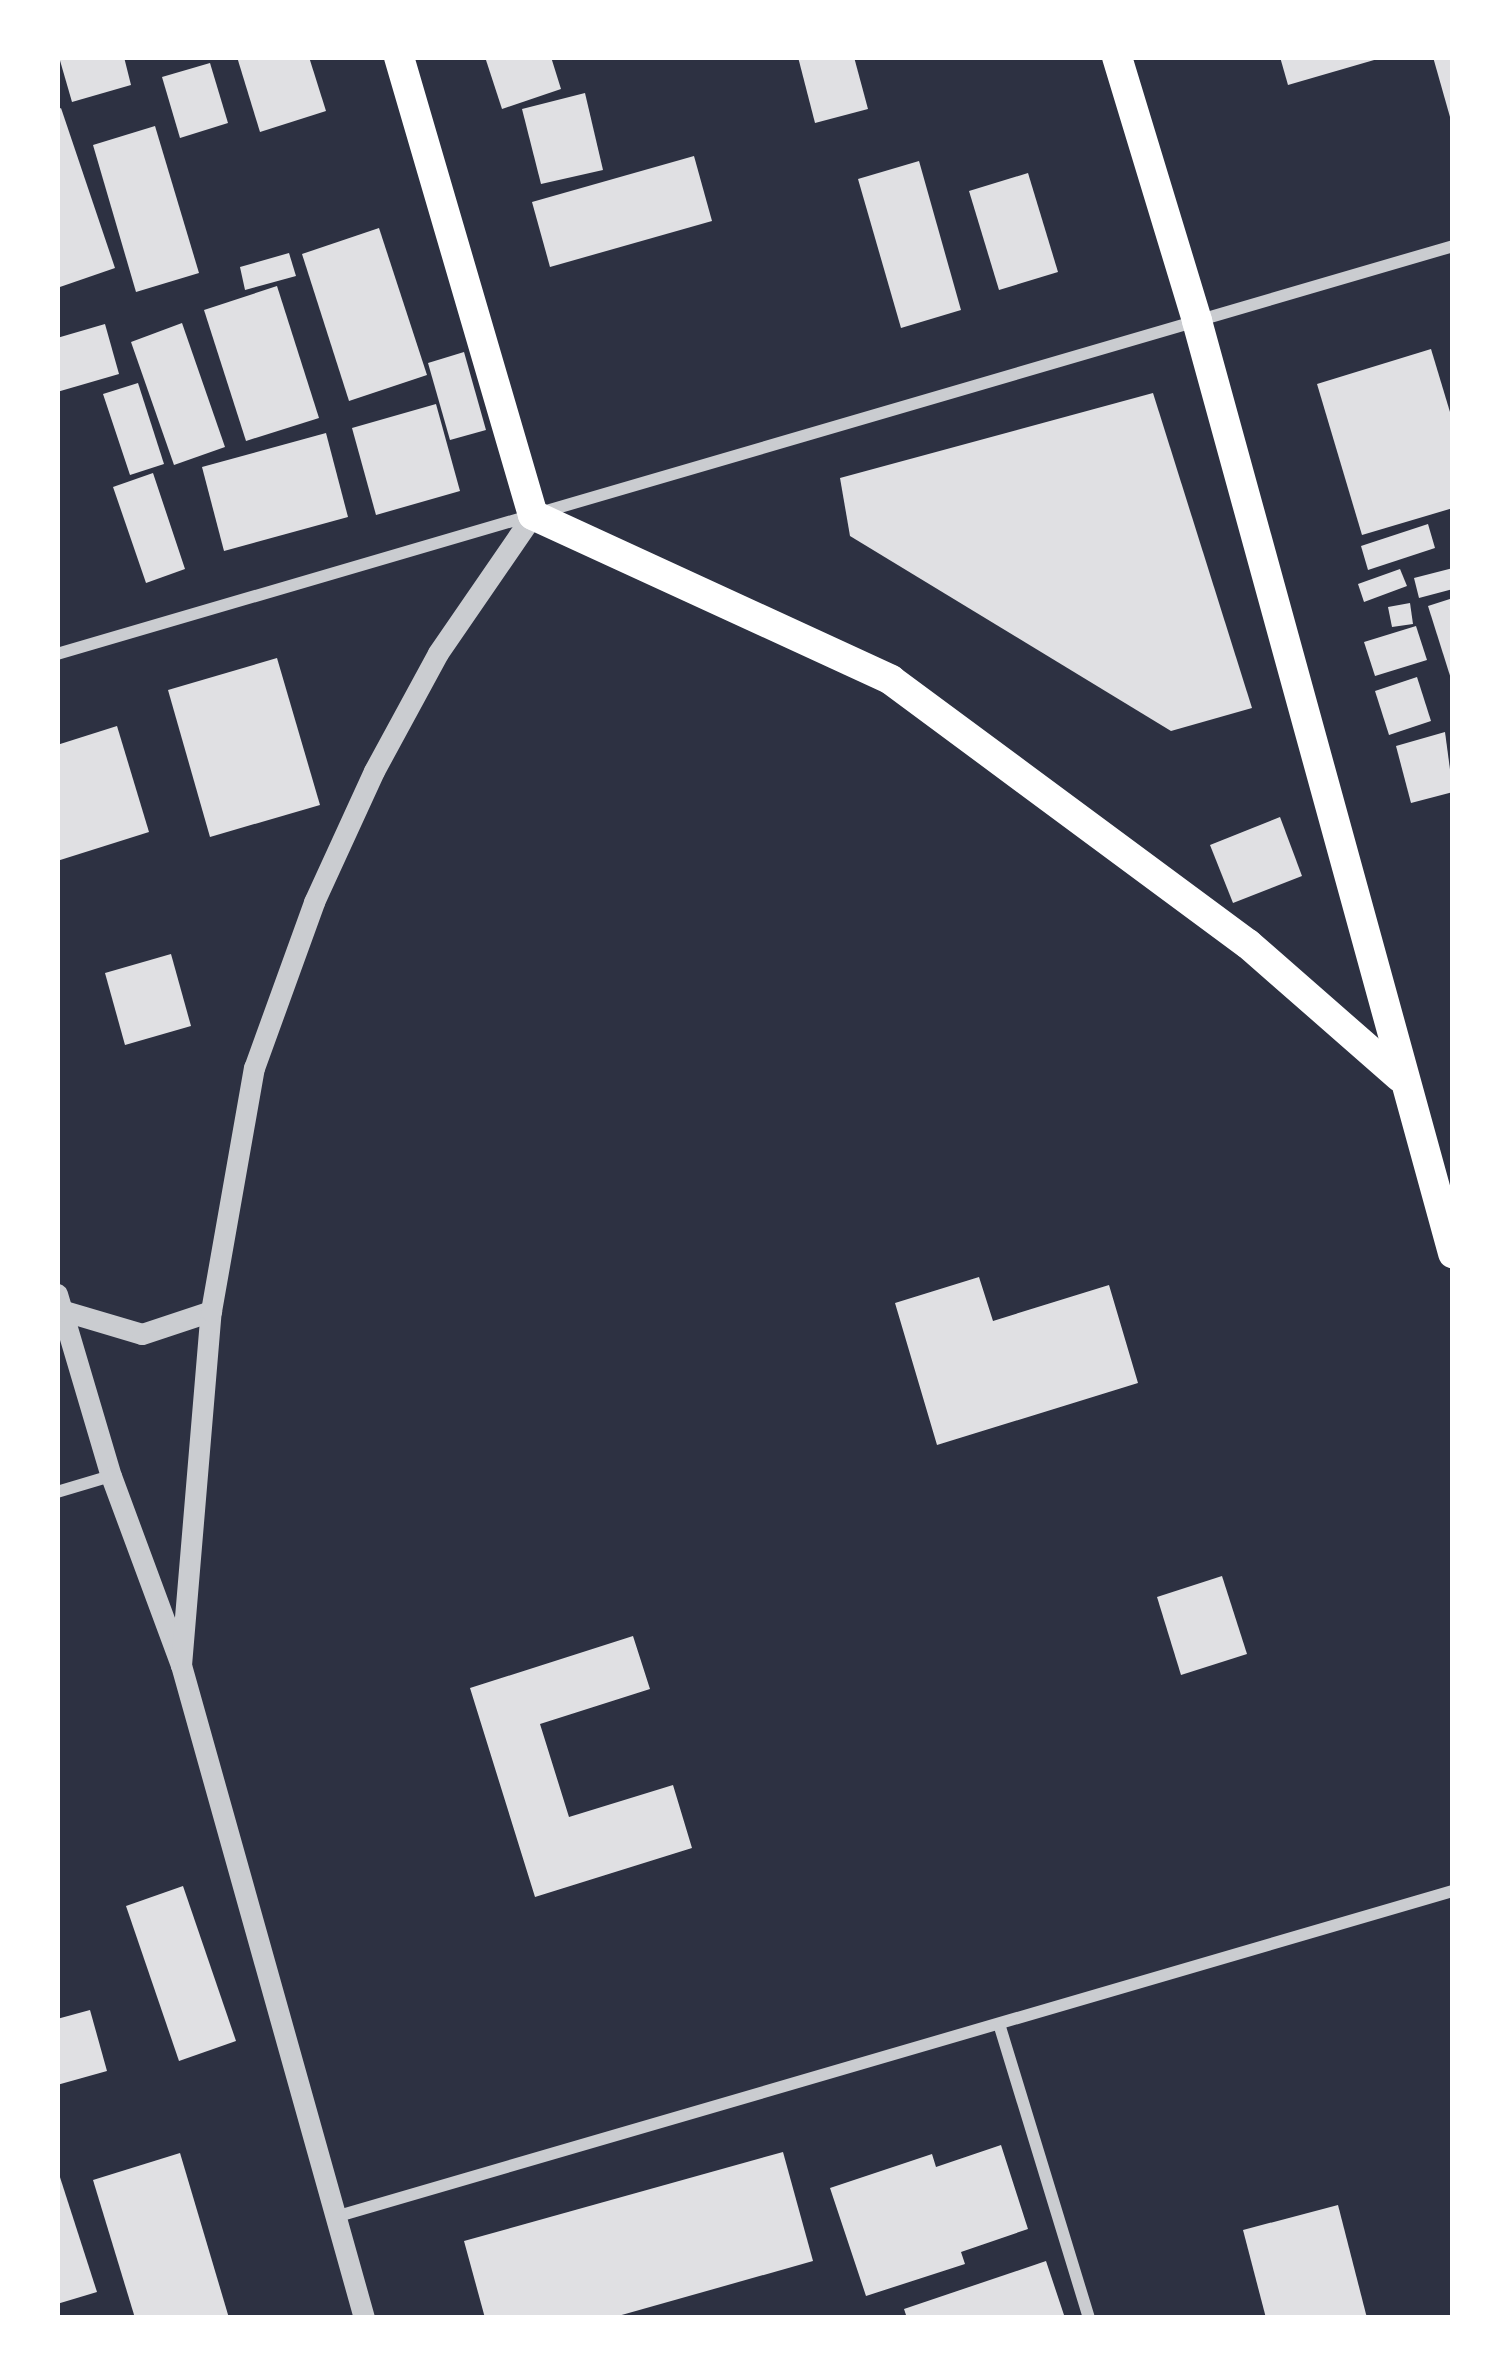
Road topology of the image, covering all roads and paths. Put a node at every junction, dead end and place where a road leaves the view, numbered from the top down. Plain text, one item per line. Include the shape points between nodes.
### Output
1 (399, 57) edge
2 (1117, 57) edge
3 (1453, 246) edge
4 (1197, 321) junction
5 (533, 514) junction
6 (57, 654) edge
7 (1399, 1076) junction
8 (1453, 1253) edge
9 (59, 1302) edge
10 (211, 1311) junction
11 (111, 1475) junction
12 (57, 1492) edge
13 (182, 1665) junction
14 (1453, 1892) edge
15 (1000, 2027) junction
16 (334, 2217) junction
17 (364, 2318) edge
18 (1089, 2318) edge

1 - 5 main road
2 - 4 main road
3 - 4 street
4 - 5 street
4 - 7 main road
5 - 6 street
5 - 7 main road via 891,680 1248,944
5 - 10 street via 438,653 314,902 254,1068
7 - 8 main road
9 - 10 street via 142,1334
9 - 11 street
10 - 13 street
11 - 12 street
11 - 13 street
13 - 16 street
14 - 15 street
15 - 16 street
15 - 18 street
16 - 17 street

